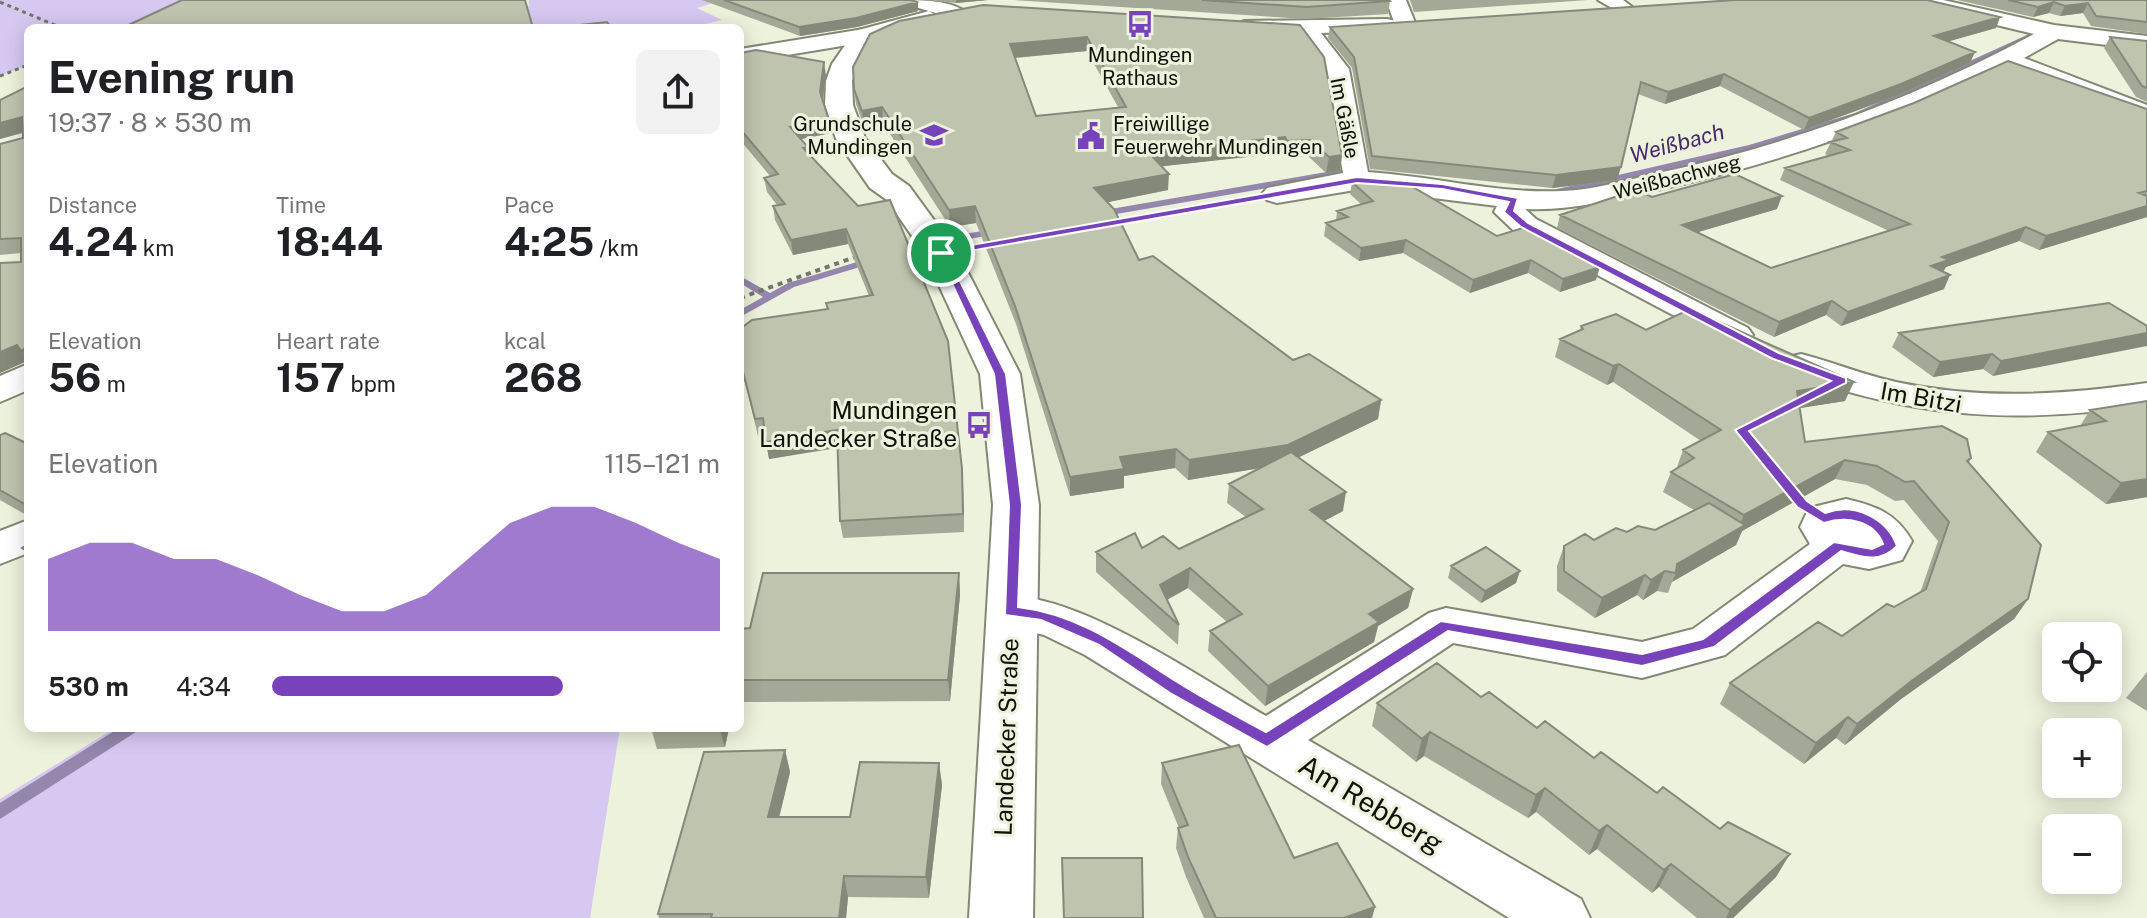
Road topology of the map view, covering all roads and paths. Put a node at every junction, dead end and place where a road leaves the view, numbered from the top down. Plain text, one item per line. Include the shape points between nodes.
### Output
1 (912, 0) edge
2 (1396, 0) edge
3 (1916, 0) edge
4 (0, 2) edge
5 (1626, 5) edge
6 (983, 8) edge
7 (1582, 12) edge
8 (956, 13) junction
9 (1435, 23) edge
10 (52, 24) edge
11 (1405, 25) junction
12 (1220, 26) edge
13 (1306, 29) junction
14 (2048, 31) junction
15 (864, 36) junction
16 (2147, 43) edge
17 (744, 55) edge
18 (2007, 59) junction
19 (24, 67) edge
20 (0, 76) edge
21 (2147, 114) edge
22 (1355, 170) dead end
23 (1277, 194) joint
24 (1515, 200) junction
25 (1108, 224) edge
26 (860, 256) edge
27 (744, 296) edge
28 (24, 377) edge
29 (0, 391) edge
30 (2147, 394) edge
31 (24, 399) edge
32 (24, 536) edge
33 (1839, 545) dead end
34 (0, 549) edge
35 (1010, 611) junction
36 (1267, 741) junction
37 (1001, 918) edge
38 (1560, 918) edge

1 - 8 street
2 - 11 street
3 - 14 street
4 - 10 path
5 - 7 street
6 - 8 street
8 - 15 street
9 - 11 street
11 - 13 street
12 - 13 street
13 - 22 street, Im Gäßle via 1337,69
14 - 16 street
14 - 18 street, Weißbachweg
15 - 17 street
15 - 35 street, Landecker Straße via 839,81 839,105 851,139 941,253 1000,374 1016,505
18 - 21 street
18 - 24 street, Weißbachweg via 1818,140 1715,170 1608,194
19 - 20 path
23 - 24 street, Weißbachweg via 1357,180
23 - 25 path
24 - 30 street, Im Bitzi via 1509,212 1525,225 1768,352 1875,390 2000,409
26 - 27 path
28 - 29 street
29 - 31 street
32 - 34 street
33 - 36 street via 1708,643 1642,660 1446,625
35 - 36 street, Am Rebberg via 1044,615 1104,641
35 - 37 street, Landecker Straße
36 - 38 street, Am Rebberg

